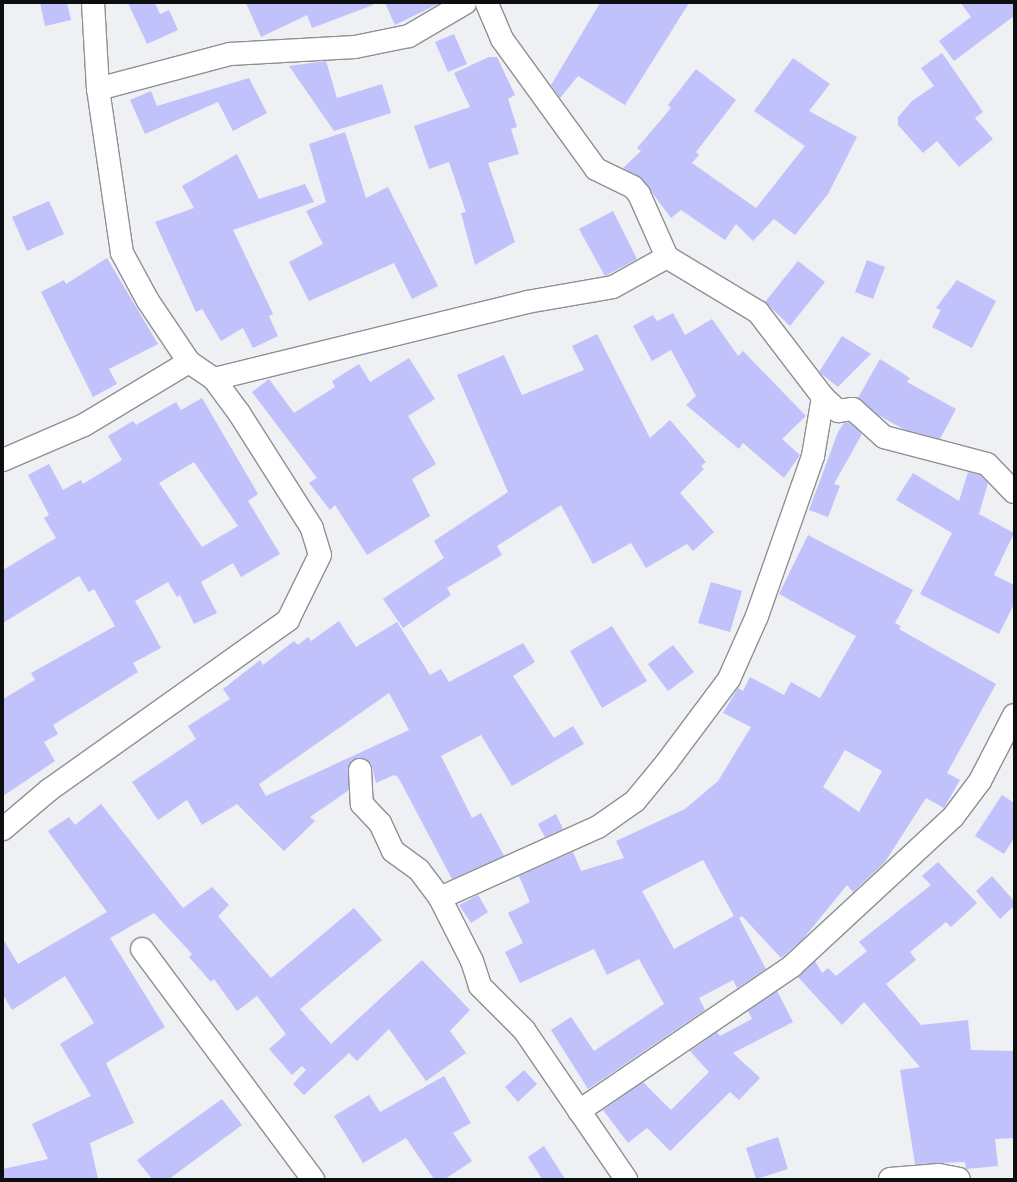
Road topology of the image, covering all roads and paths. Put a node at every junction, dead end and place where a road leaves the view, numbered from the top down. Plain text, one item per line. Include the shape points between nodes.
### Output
1 (93, 3) edge
2 (465, 3) edge
3 (487, 3) edge
4 (98, 89) junction
5 (667, 257) junction
6 (189, 362) junction
7 (214, 379) junction
8 (823, 397) junction
9 (3, 460) edge
10 (1014, 492) edge
11 (1014, 715) edge
12 (360, 770) dead end
13 (3, 829) edge
14 (440, 898) junction
15 (142, 949) dead end
16 (579, 1111) junction
17 (313, 1179) edge
18 (626, 1179) edge
19 (890, 1179) edge
20 (959, 1179) edge

1 - 4 street
2 - 4 street via 408,36 355,47 230,54
3 - 5 street via 502,39 596,169 633,187 639,194
4 - 6 street via 122,253 148,301
5 - 7 street via 613,288 527,302
5 - 8 street via 758,312
6 - 7 street
6 - 9 street via 84,425
7 - 13 street via 312,528 320,555 314,568 288,620 49,790
8 - 10 street via 838,411 853,409 884,437 987,464
8 - 14 street via 814,456 757,616 729,678 667,762 635,801 598,828
11 - 16 street via 980,781 953,817 792,966
12 - 14 street via 362,804 380,823 393,852 419,870
14 - 16 street via 472,961 480,986 524,1030
15 - 17 street
16 - 18 street
19 - 20 street via 939,1175

